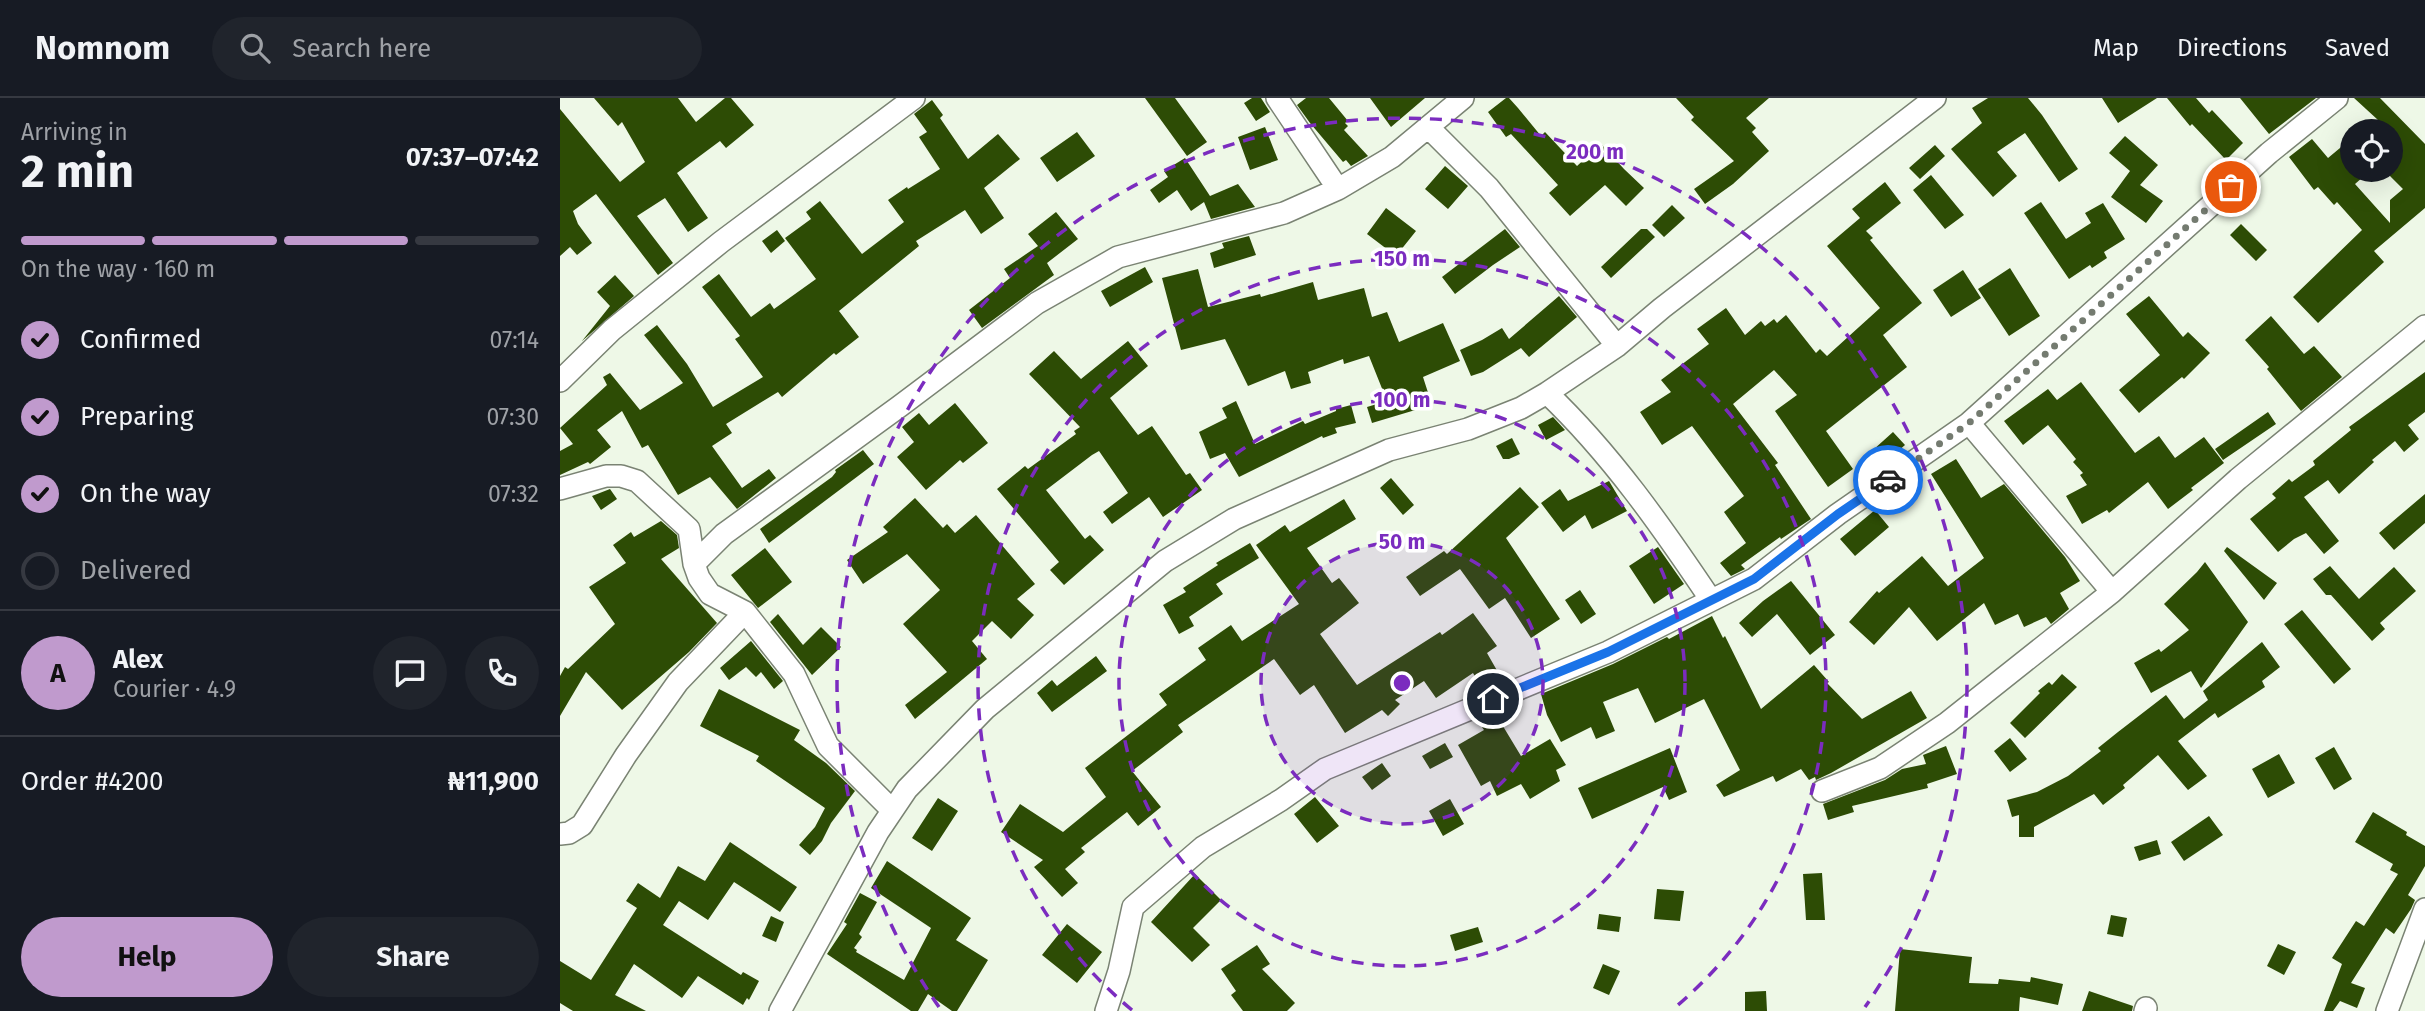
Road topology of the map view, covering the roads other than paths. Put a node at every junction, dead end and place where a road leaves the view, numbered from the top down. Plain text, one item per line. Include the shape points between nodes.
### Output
1 (914, 98) edge
2 (1277, 98) edge
3 (1463, 98) edge
4 (1935, 98) edge
5 (2337, 98) edge
6 (1428, 127) junction
7 (1338, 189) junction
8 (2425, 326) edge
9 (1617, 346) junction
10 (560, 381) edge
11 (1547, 393) junction
12 (1969, 423) junction
13 (560, 489) edge
14 (694, 565) junction
15 (2112, 592) junction
16 (1712, 600) junction
17 (745, 612) junction
18 (1822, 791) dead end
19 (892, 810) junction
20 (560, 834) edge
21 (2425, 909) edge
22 (780, 1011) edge
23 (1106, 1011) edge
24 (2387, 1011) edge

1 - 10 street via 710,251 612,330
2 - 7 street
3 - 6 street
4 - 9 street
5 - 12 street via 2269,153
6 - 7 street via 1392,157
6 - 9 street via 1489,188
7 - 14 street via 1284,213 1118,257 1037,303 724,534
8 - 15 street via 2238,480
9 - 11 street
11 - 16 street via 1591,437
11 - 19 street via 1468,429 1389,450 1234,519 1165,561 985,709 906,789
12 - 15 street
12 - 16 street via 1754,579
13 - 14 street via 606,476 636,481 689,529
14 - 17 street via 710,594
15 - 18 street via 1936,730 1880,768
16 - 23 street via 1608,652 1325,769 1203,847 1133,907
17 - 19 street via 794,674 828,746
17 - 20 street via 678,682 583,825
19 - 22 street
21 - 24 street

